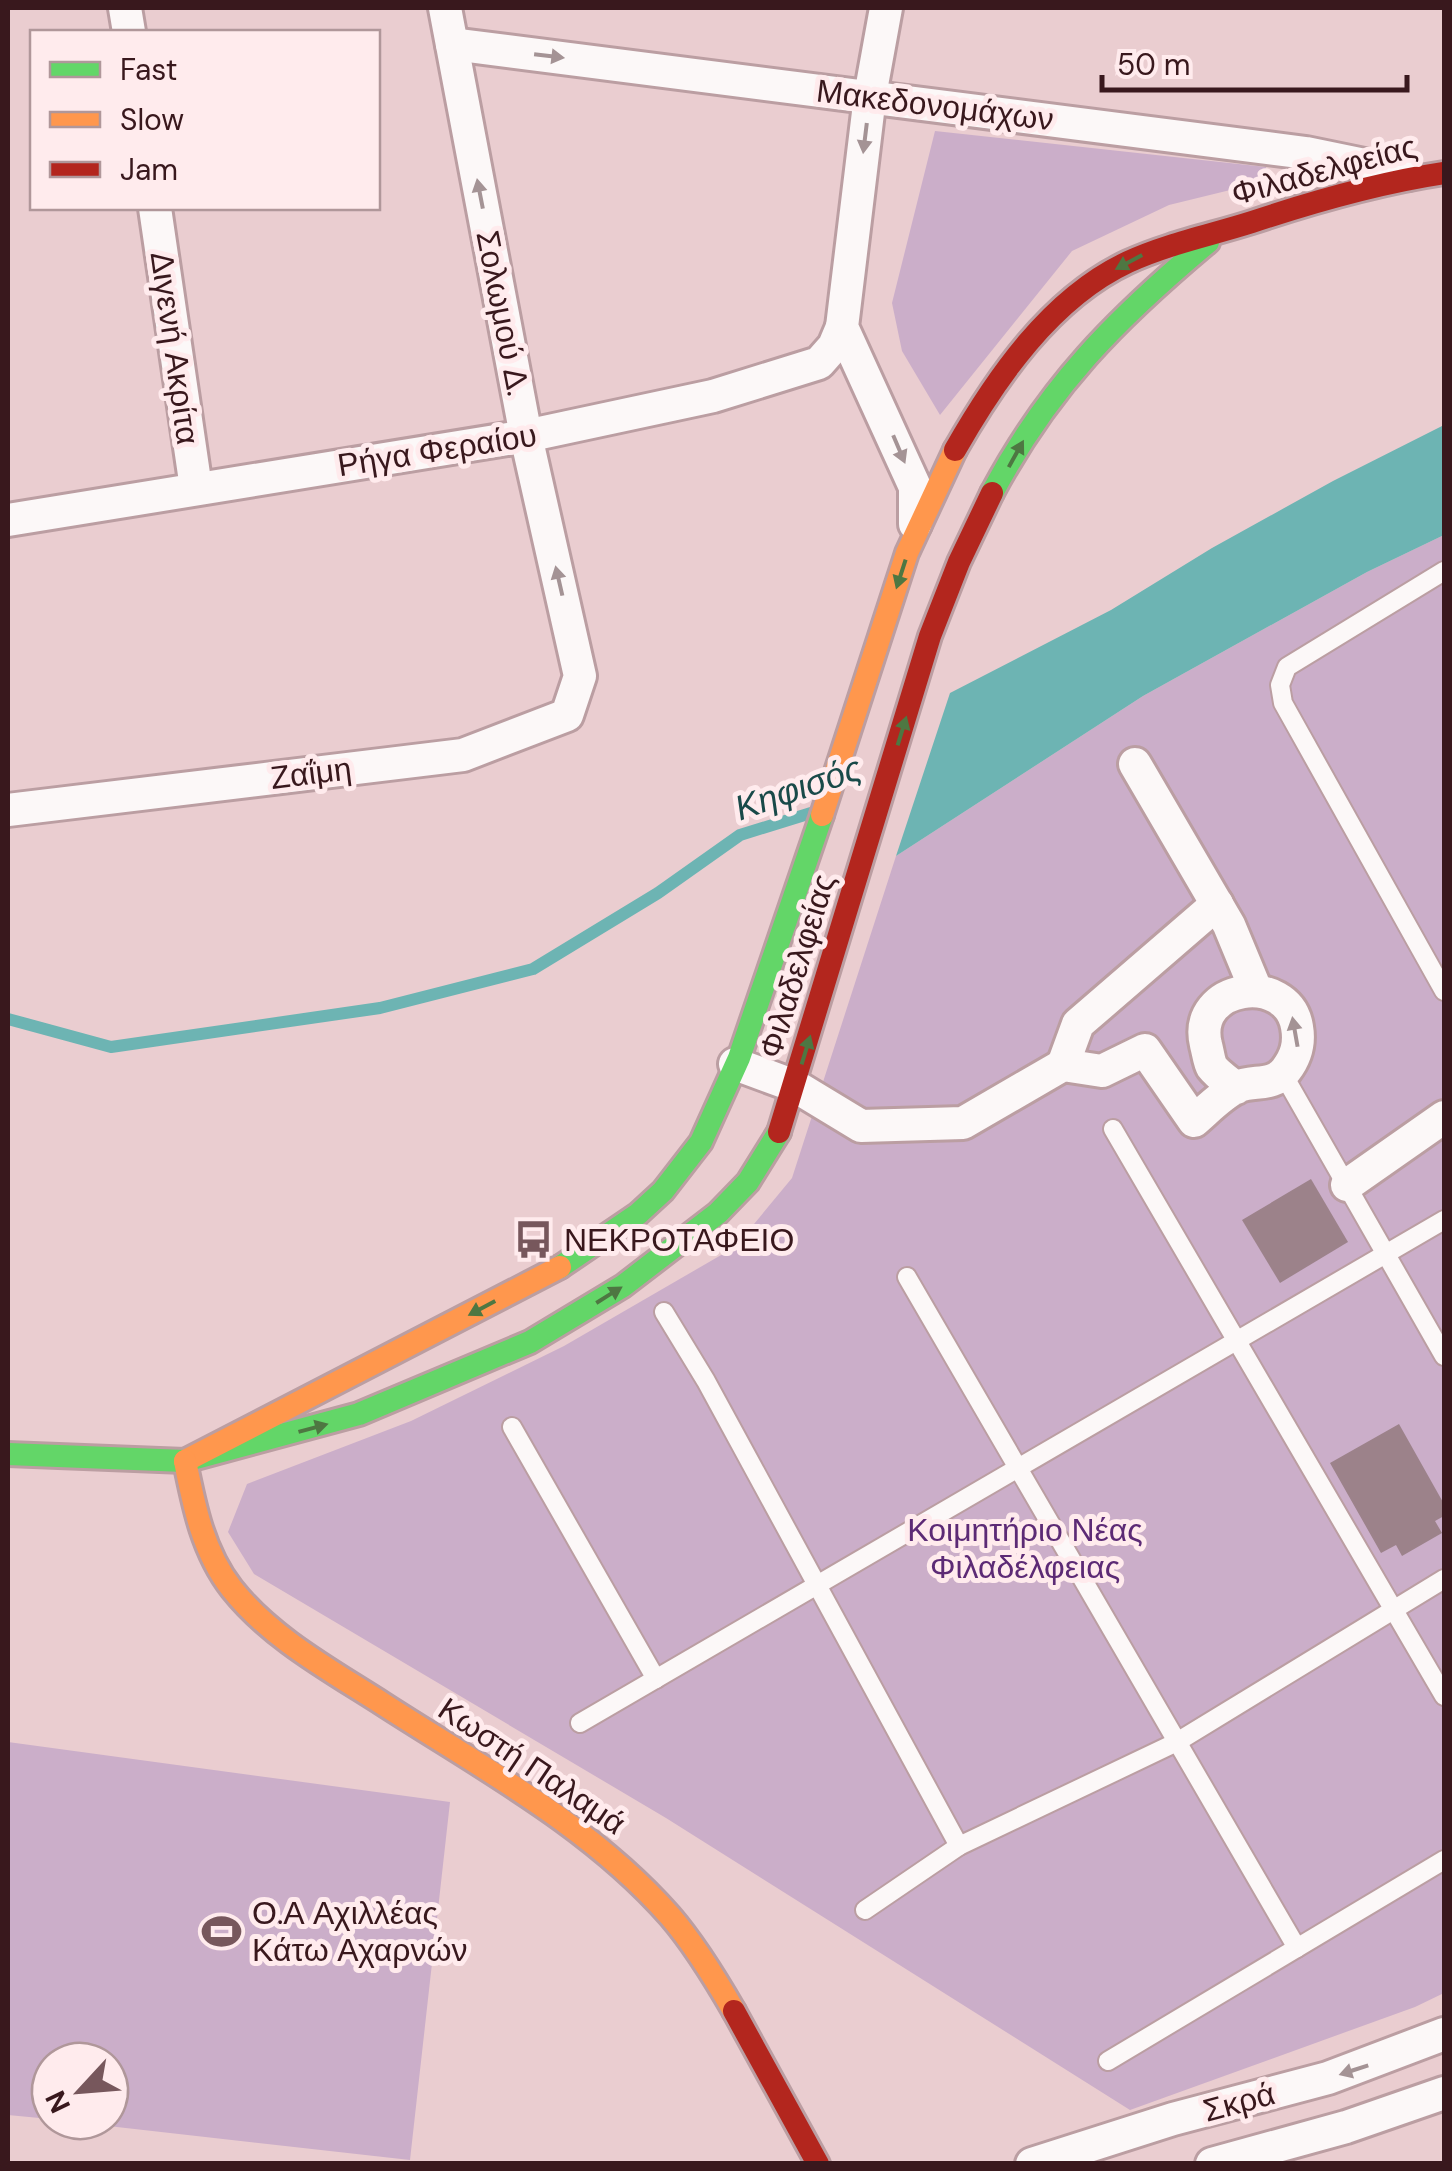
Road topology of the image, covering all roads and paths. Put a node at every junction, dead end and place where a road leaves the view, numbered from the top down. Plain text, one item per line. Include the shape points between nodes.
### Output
1 (445, 8) edge
2 (886, 8) edge
3 (452, 44) junction
4 (870, 96) junction
5 (1431, 174) edge
6 (155, 210) edge
7 (1221, 231) junction
8 (842, 327) junction
9 (526, 436) junction
10 (196, 488) junction
11 (8, 520) edge
12 (914, 533) junction
13 (1444, 571) edge
14 (580, 676) joint
15 (1135, 764) dead end
16 (8, 810) edge
17 (1218, 904) junction
18 (1256, 990) junction
19 (1444, 991) edge
20 (734, 1064) junction
21 (1063, 1064) junction
22 (1284, 1074) junction
23 (795, 1086) junction
24 (1236, 1088) junction
25 (1444, 1117) edge
26 (1113, 1129) dead end
27 (1347, 1184) junction
28 (1444, 1220) edge
29 (1387, 1253) junction
30 (907, 1276) dead end
31 (664, 1312) dead end
32 (1237, 1340) junction
33 (1444, 1356) edge
34 (512, 1427) dead end
35 (8, 1454) edge
36 (185, 1461) junction
37 (1018, 1468) junction
38 (1444, 1579) edge
39 (817, 1584) junction
40 (1393, 1608) junction
41 (656, 1679) junction
42 (1444, 1696) edge
43 (580, 1723) dead end
44 (1178, 1742) junction
45 (959, 1846) junction
46 (1444, 1860) edge
47 (864, 1910) dead end
48 (1297, 1948) junction
49 (1444, 2034) edge
50 (1108, 2061) dead end
51 (1444, 2093) edge
52 (818, 2164) edge
53 (1032, 2164) edge
54 (1212, 2164) edge

1 - 3 street, Σολωμού Δ.
2 - 4 street
3 -> 4 street, Μακεδονομάχων
9 -> 3 street, Σολωμού Δ.
4 - 5 street, Μακεδονομάχων
4 -> 8 street
5 - 7 main road, Φιλαδελφείας
6 - 10 street, Διγενή Ακρίτα
7 -> 12 main road, Φιλαδελφείας via 1146,253 1068,302 995,386
23 -> 7 main road, Φιλαδελφείας via 930,636 969,538 1052,396 1118,320
8 - 9 street, Ρήγα Φεραίου via 819,363 713,396
8 -> 12 street via 916,487
9 - 10 street, Ρήγα Φεραίου
14 -> 9 street, Σολωμού Δ.
10 - 11 street, Ρήγα Φεραίου
12 -> 20 main road, Φιλαδελφείας
13 - 19 lane via 1287,667 1280,686 1283,703
14 - 16 street, Ζαΐμη via 567,715 464,754
15 - 17 street
17 - 18 street
17 - 21 street via 1078,1024
22 -> 18 street via 1298,1051 1297,1023 1282,1000
18 - 24 street via 1232,993 1212,1008 1202,1031 1212,1066
20 - 23 street
20 -> 36 main road, Φιλαδελφείας via 688,1162 629,1221 548,1273
21 - 23 street via 963,1123 861,1126
21 - 24 street via 1102,1070 1145,1050 1194,1121
22 - 24 street
22 - 27 lane
36 -> 23 main road, Φιλαδελφείας via 359,1414 560,1325 718,1214 764,1160
25 - 27 street
26 - 32 lane
27 - 29 lane
28 - 29 lane
29 - 32 lane
29 - 33 lane
30 - 37 lane
31 - 39 lane
32 - 37 lane
32 - 40 lane
34 - 41 lane
35 - 36 main road, Φιλαδελφείας
36 - 52 main road, Κωστή Παλαμά via 206,1550 261,1620 577,1830 682,1931
37 - 39 lane
37 - 44 lane
38 - 40 lane
39 - 41 lane
39 - 45 lane
40 - 42 lane
40 - 44 lane
41 - 43 lane
44 - 45 lane
44 - 48 lane
45 - 47 lane
46 - 48 lane
48 - 50 lane
49 -> 53 street, Σκρά via 1328,2078
51 - 54 street, Σκρά

